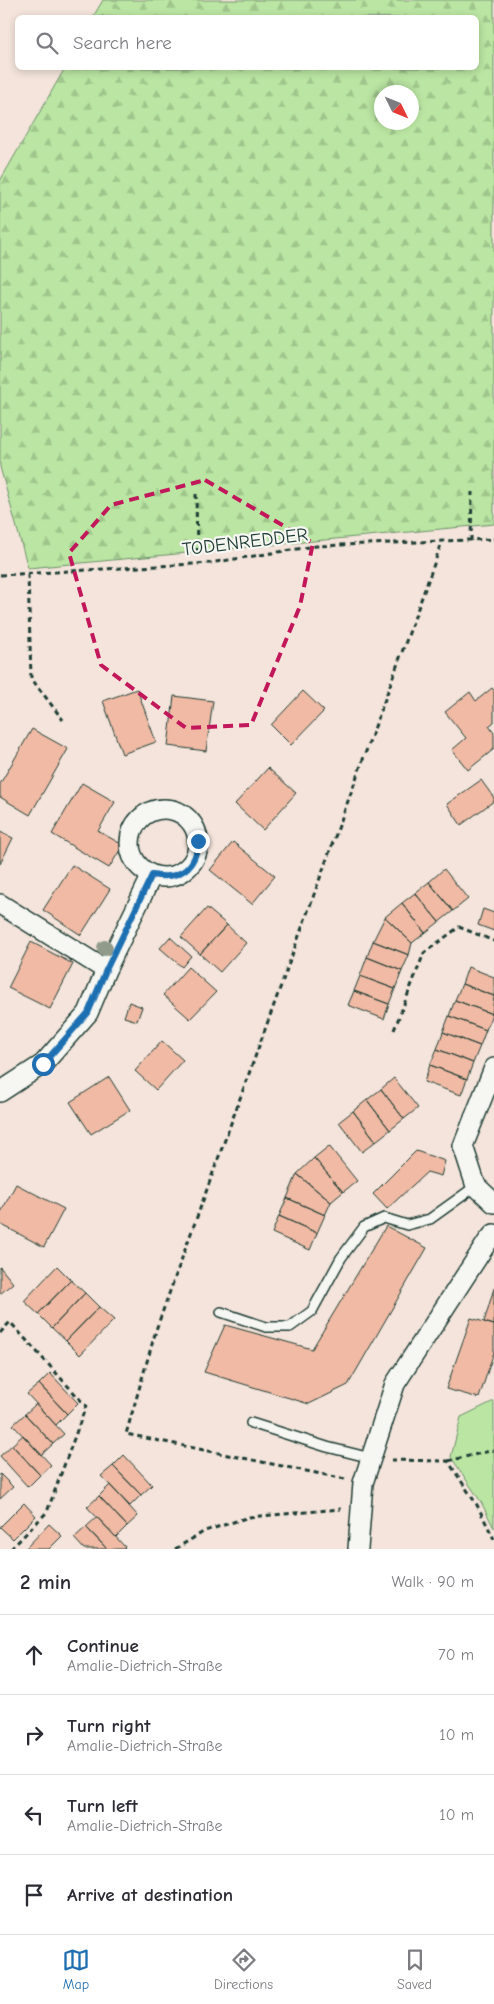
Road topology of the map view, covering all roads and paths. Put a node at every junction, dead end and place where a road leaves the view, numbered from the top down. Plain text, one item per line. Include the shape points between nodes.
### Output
1 (472, 492) dead end
2 (196, 494) dead end
3 (494, 539) edge
4 (471, 541) junction
5 (442, 542) junction
6 (197, 552) dead end
7 (28, 574) junction
8 (0, 575) edge
9 (62, 720) dead end
10 (152, 875) dead end
11 (0, 904) edge
12 (494, 940) edge
13 (106, 970) junction
14 (394, 1030) dead end
15 (494, 1068) edge
16 (0, 1092) edge
17 (476, 1186) junction
18 (494, 1203) edge
19 (494, 1234) edge
20 (221, 1312) dead end
21 (0, 1333) edge
22 (251, 1423) dead end
23 (494, 1450) edge
24 (371, 1458) junction
25 (448, 1461) junction
26 (363, 1483) junction
27 (362, 1508) junction
28 (494, 1538) edge
29 (11, 1549) edge
30 (176, 1549) edge
31 (358, 1549) edge

1 - 4 path
2 - 6 path
3 - 4 path, TODENREDDER
4 - 5 path, TODENREDDER
5 - 7 path, TODENREDDER via 316,546 210,563
5 - 26 path via 157,1327 126,1434
7 - 8 path, TODENREDDER
7 - 9 path via 31,678
10 - 13 street
11 - 13 street
12 - 14 path via 459,927 424,953
13 - 16 street via 88,1013 43,1064
15 - 17 street via 463,1146
17 - 18 street
17 - 20 lane via 430,1220 407,1225 384,1218 364,1227 341,1258 312,1311 290,1327 266,1326
19 - 24 street via 395,1384
21 - 29 path via 10,1322 86,1406 47,1512
22 - 24 lane
23 - 25 path
24 - 25 path
24 - 26 street
25 - 28 path
26 - 27 street
27 - 30 path via 249,1517 206,1531
27 - 31 street

